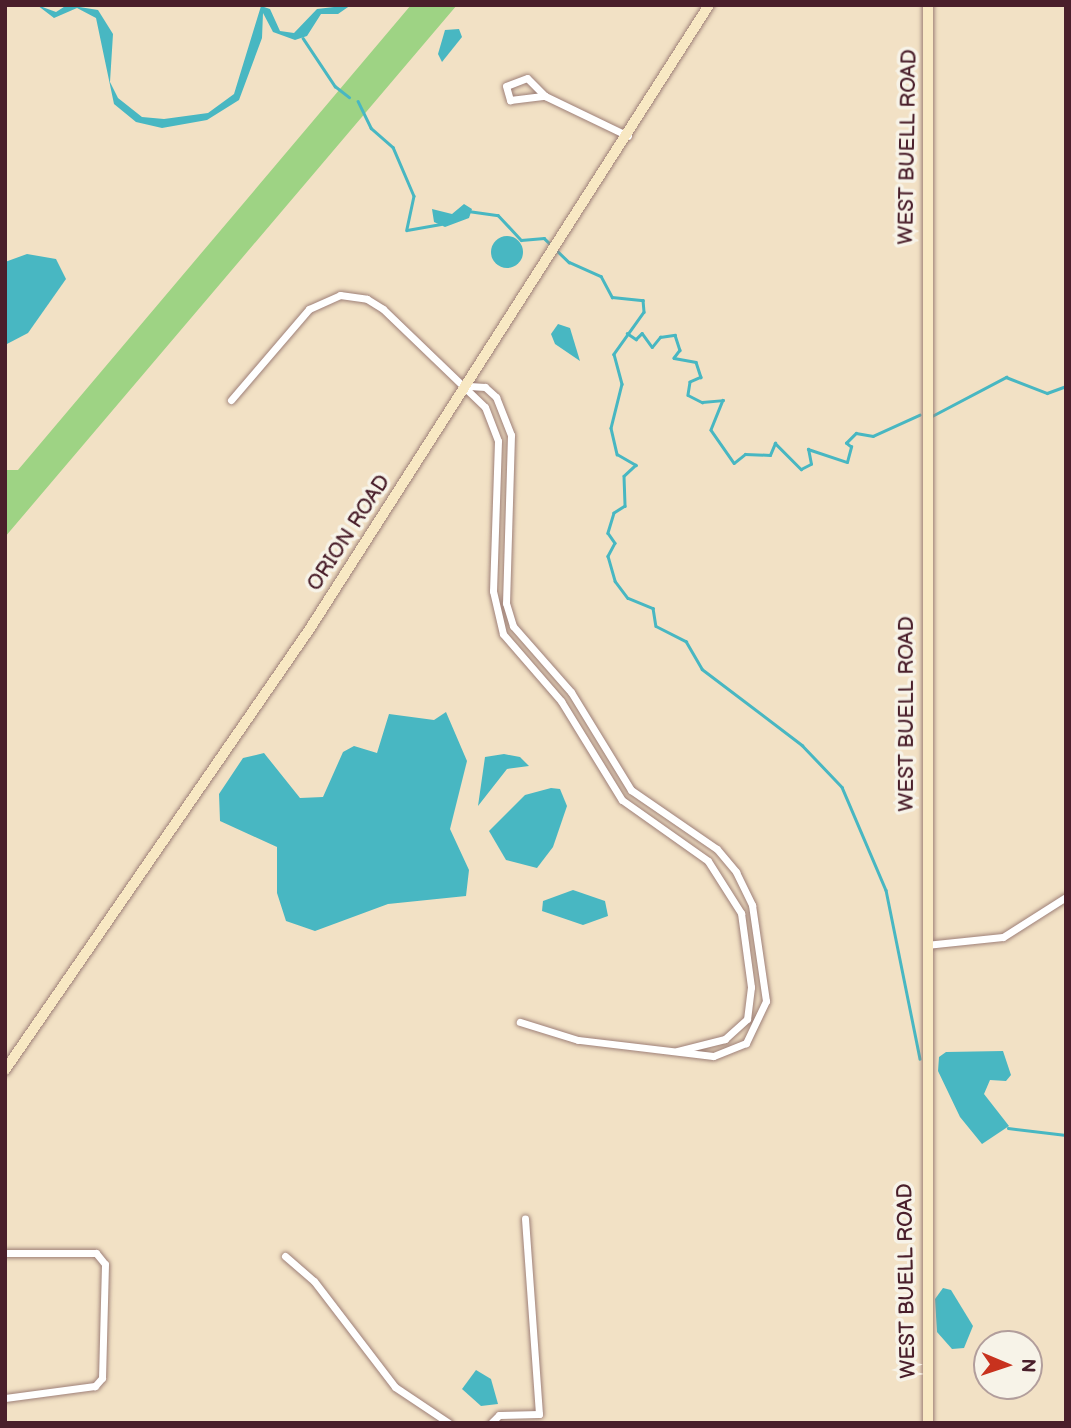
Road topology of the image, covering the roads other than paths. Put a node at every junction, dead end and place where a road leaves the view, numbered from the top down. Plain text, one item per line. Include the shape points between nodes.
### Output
1 (709, 5) edge
2 (928, 5) edge
3 (545, 96) junction
4 (628, 136) junction
5 (469, 386) junction
6 (232, 400) dead end
7 (503, 409) junction
8 (491, 417) junction
9 (498, 463) junction
10 (510, 464) junction
11 (493, 596) junction
12 (506, 596) junction
13 (587, 717) junction
14 (575, 724) junction
15 (646, 805) junction
16 (639, 817) junction
17 (1066, 897) edge
18 (758, 933) junction
19 (745, 935) junction
20 (926, 945) junction
21 (520, 1022) dead end
22 (677, 1051) junction
23 (5, 1070) edge
24 (525, 1219) dead end
25 (5, 1253) edge
26 (285, 1256) dead end
27 (5, 1398) edge
28 (449, 1423) edge
29 (491, 1423) edge
30 (928, 1423) edge

1 - 4 street, ORION ROAD
2 - 20 street, WEST BUELL ROAD
3 - 3 street via 514,102 506,86 523,77
3 - 4 street
4 - 5 street, ORION ROAD
5 - 6 street via 383,309 367,299 340,295 309,309
5 - 7 street via 485,387
5 - 8 street
5 - 23 street, ORION ROAD via 150,866
7 - 8 street
7 - 10 street
8 - 9 street
9 - 10 street
9 - 11 street
10 - 12 street
11 - 12 street
11 - 14 street via 503,634
12 - 13 street via 519,637 559,675
13 - 14 street
13 - 15 street
14 - 16 street via 607,781
15 - 16 street
15 - 18 street via 728,860 745,888
16 - 19 street via 718,870
17 - 20 street via 1003,937
18 - 19 street
18 - 22 street via 766,1001 754,1035 724,1055
19 - 22 street via 751,987 747,1019 724,1039
20 - 30 street, WEST BUELL ROAD
21 - 22 street via 578,1040
24 - 29 street via 539,1414 499,1415
25 - 27 street via 96,1253 105,1264 102,1378 94,1386
26 - 28 street via 314,1281 395,1387

